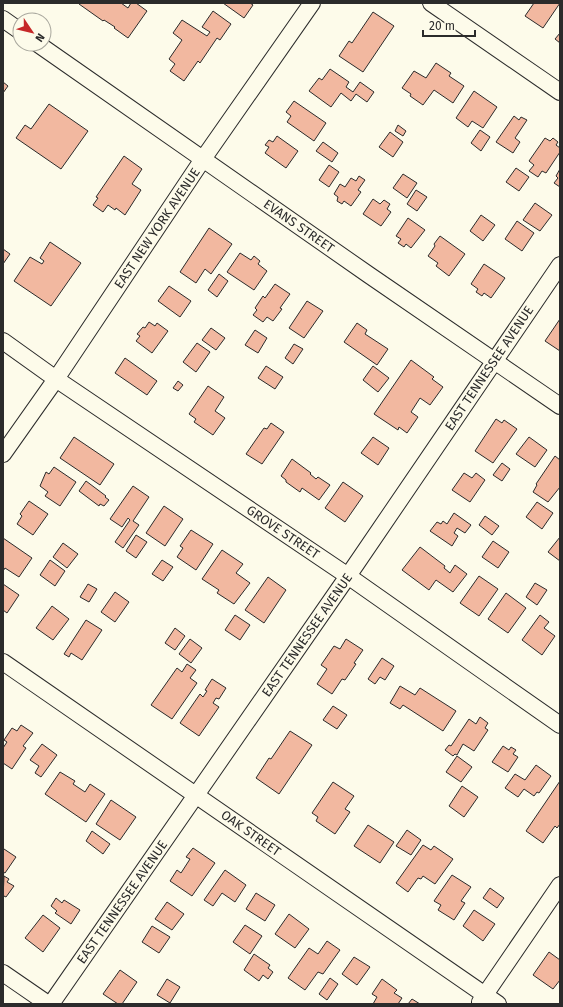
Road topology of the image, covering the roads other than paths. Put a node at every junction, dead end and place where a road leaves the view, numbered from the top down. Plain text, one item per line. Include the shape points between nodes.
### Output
1 (312, 3) edge
2 (431, 3) edge
3 (3, 19) edge
4 (12, 25) edge
5 (49, 52) edge
6 (560, 92) edge
7 (203, 159) junction
8 (560, 265) edge
9 (3, 341) edge
10 (494, 360) junction
11 (56, 378) junction
12 (560, 406) edge
13 (3, 454) edge
14 (348, 576) junction
15 (3, 662) edge
16 (560, 725) edge
17 (196, 795) junction
18 (560, 885) edge
19 (3, 973) edge
20 (487, 1001) edge
21 (48, 1004) edge
22 (51, 1004) edge

1 - 7 street, EAST NEW YORK AVENUE
2 - 6 street
3 - 4 street
5 - 7 street, EVANS STREET
7 - 10 street, EVANS STREET
7 - 11 street, EAST NEW YORK AVENUE
8 - 10 street, EAST TENNESSEE AVENUE
9 - 11 street, GROVE STREET
10 - 12 street, EVANS STREET
10 - 14 street, EAST TENNESSEE AVENUE
11 - 13 street, EAST NEW YORK AVENUE
11 - 14 street, GROVE STREET
14 - 16 street, GROVE STREET
14 - 17 street, EAST TENNESSEE AVENUE
15 - 17 street, OAK STREET
17 - 20 street, OAK STREET
17 - 22 street, EAST TENNESSEE AVENUE
18 - 20 street
19 - 21 street

